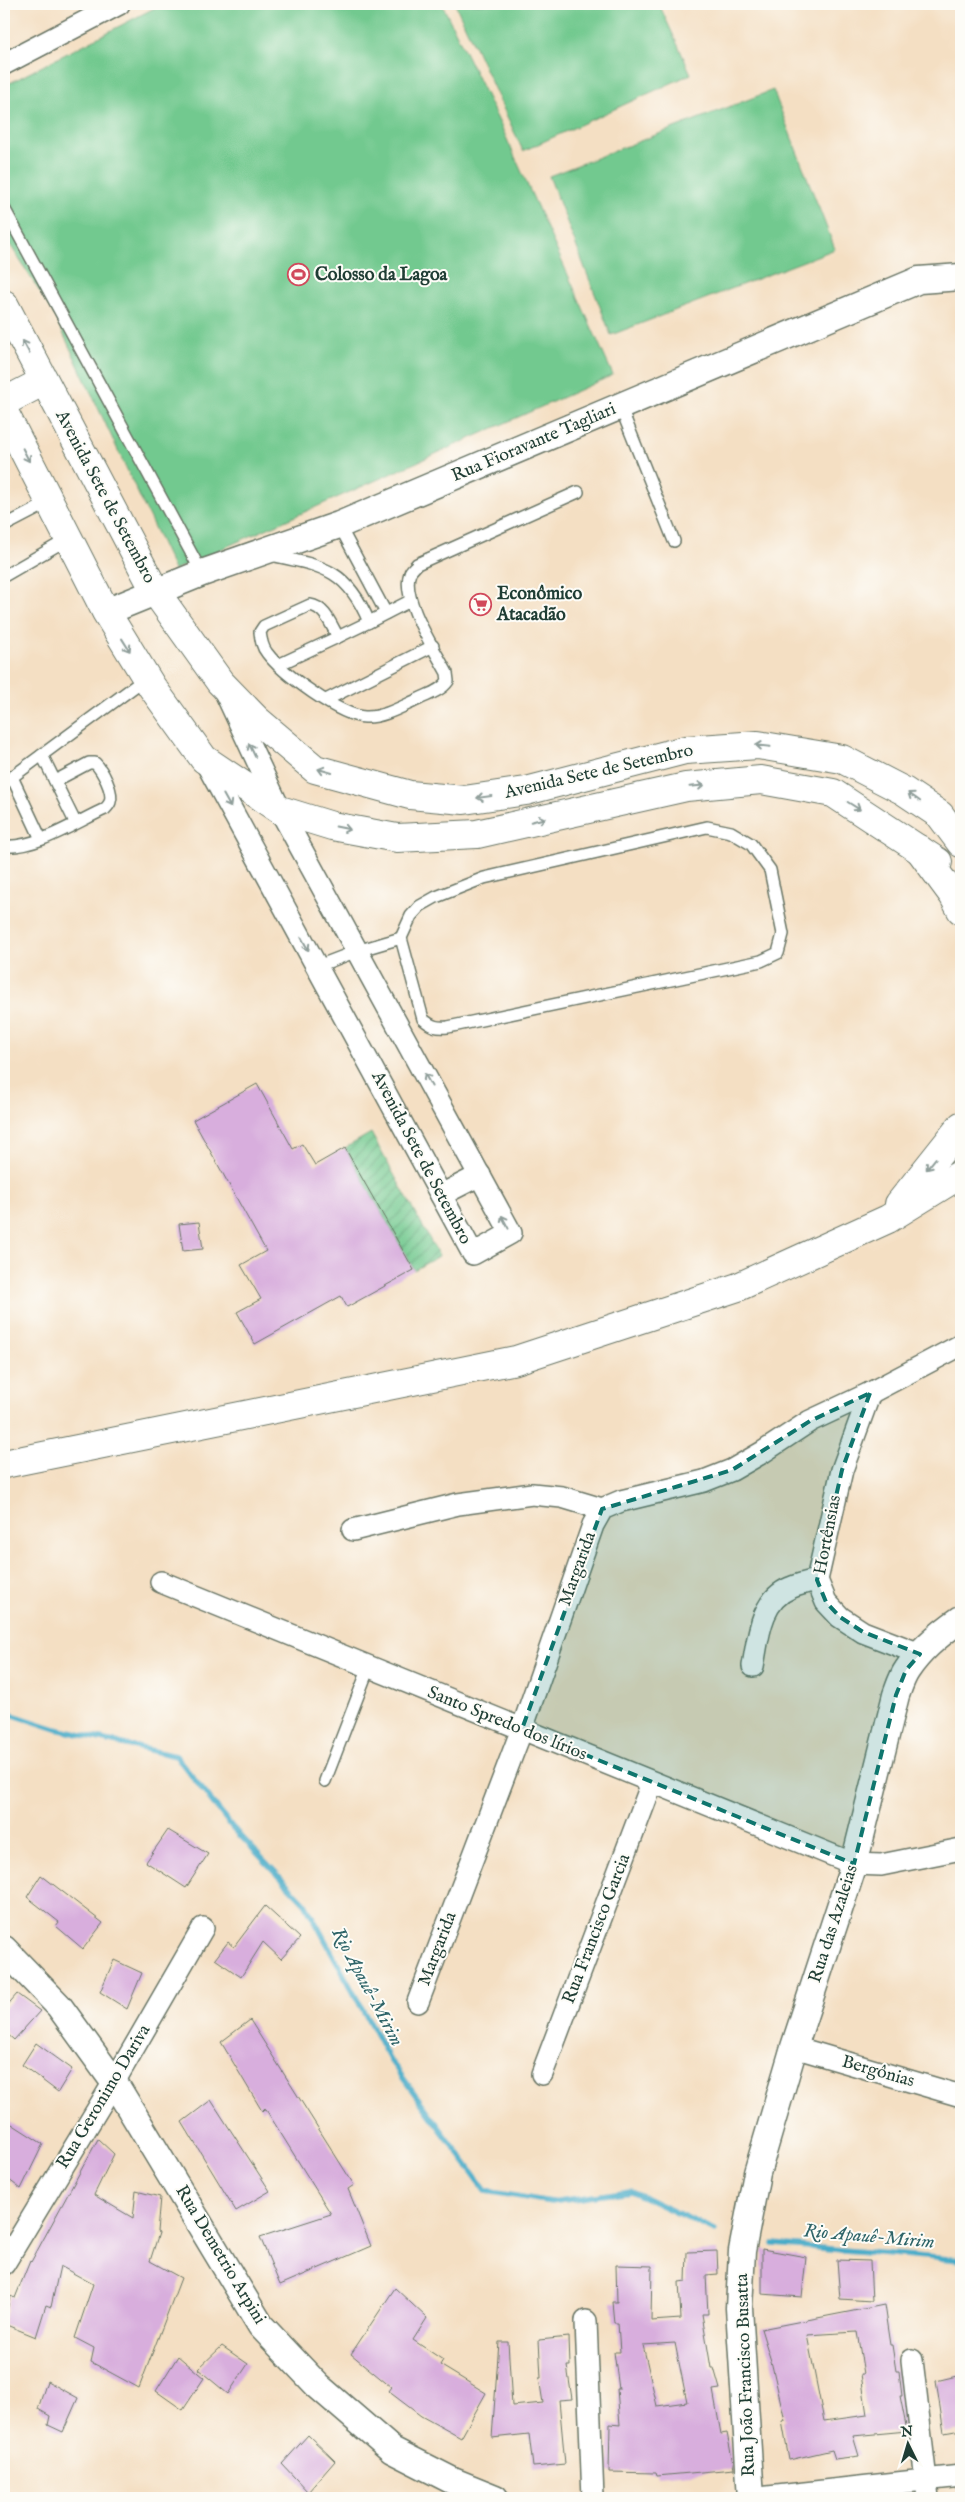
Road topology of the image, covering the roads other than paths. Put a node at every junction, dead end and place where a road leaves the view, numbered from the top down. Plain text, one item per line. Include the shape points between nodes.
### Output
1 (118, 4) edge
2 (4, 64) edge
3 (4, 208) edge
4 (961, 278) edge
5 (4, 304) edge
6 (44, 381) junction
7 (4, 402) edge
8 (620, 406) junction
9 (4, 412) edge
10 (578, 492) dead end
11 (50, 502) junction
12 (339, 525) junction
13 (4, 526) edge
14 (68, 538) junction
15 (674, 541) dead end
16 (262, 554) junction
17 (202, 573) junction
18 (4, 576) edge
19 (155, 591) junction
20 (410, 601) junction
21 (106, 612) junction
22 (386, 613) junction
23 (369, 622) junction
24 (338, 637) junction
25 (433, 646) junction
26 (278, 665) junction
27 (146, 678) junction
28 (220, 682) junction
29 (326, 700) junction
30 (42, 755) junction
31 (204, 759) junction
32 (8, 780) edge
33 (55, 781) junction
34 (280, 810) junction
35 (951, 821) edge
36 (75, 822) junction
37 (41, 839) junction
38 (961, 843) edge
39 (4, 846) edge
40 (919, 849) junction
41 (961, 884) edge
42 (961, 910) edge
43 (401, 938) junction
44 (357, 951) junction
45 (318, 966) junction
46 (961, 1126) edge
47 (961, 1174) edge
48 (480, 1175) junction
49 (441, 1195) junction
50 (888, 1218) junction
51 (961, 1345) edge
52 (870, 1393) junction
53 (4, 1464) edge
54 (602, 1509) junction
55 (353, 1530) dead end
56 (817, 1580) junction
57 (161, 1582) dead end
58 (961, 1619) edge
59 (920, 1654) junction
60 (753, 1666) dead end
61 (368, 1667) junction
62 (522, 1729) junction
63 (324, 1781) dead end
64 (652, 1783) junction
65 (961, 1849) edge
66 (854, 1864) junction
67 (203, 1928) dead end
68 (4, 1949) edge
69 (418, 2002) dead end
70 (794, 2047) junction
71 (542, 2074) dead end
72 (114, 2082) junction
73 (961, 2096) edge
74 (742, 2251) joint
75 (4, 2264) edge
76 (586, 2321) dead end
77 (912, 2360) dead end
78 (961, 2476) edge
79 (927, 2488) edge
80 (495, 2498) edge
81 (593, 2498) edge
82 (751, 2498) edge
83 (759, 2498) edge

1 - 2 street
3 - 17 lane
4 - 8 street, Rua Fioravante Tagliari via 919,280
6 -> 5 main road, Avenida Sete de Setembro
6 - 7 main road
6 - 19 main road, Avenida Sete de Setembro
8 - 12 street, Rua Fioravante Tagliari
8 - 15 lane
9 -> 11 main road, Avenida Sete de Setembro
10 - 20 lane via 418,564 410,573
11 - 13 lane
11 - 14 main road, Avenida Sete de Setembro
12 - 16 street, Rua Fioravante Tagliari
12 - 22 lane
14 - 18 lane
14 - 21 main road, Avenida Sete de Setembro
16 - 17 street, Rua Fioravante Tagliari
16 - 23 lane via 320,566 335,574 355,592
17 - 19 street, Rua Fioravante Tagliari
19 - 21 street, Rua Fioravante Tagliari
19 - 28 main road, Avenida Sete de Setembro
20 - 22 lane
20 - 25 lane
21 -> 27 main road, Avenida Sete de Setembro
22 - 23 lane
23 - 24 lane
24 - 26 lane
24 - 26 lane via 317,606 310,605 264,626 260,632 261,641
25 - 29 lane
25 - 29 lane via 447,672 448,681 440,689 384,714 365,717 346,712
26 - 29 lane
27 - 30 lane
27 - 31 main road, Avenida Sete de Setembro
34 -> 28 street, Avenida Sete de Setembro
35 -> 28 main road, Avenida Sete de Setembro via 904,791 842,759 758,745 685,750 526,791 464,800 410,795 315,769 257,720
30 - 32 lane
30 - 33 lane
31 - 34 main road, Avenida Sete de Setembro
31 -> 45 street, Avenida Sete de Setembro
32 - 37 lane
33 - 36 lane
33 - 36 lane via 89,763 100,768 111,795 110,802 105,809
34 -> 40 main road, Avenida Sete de Setembro via 332,826 397,838 477,834 686,787 760,780 833,793
34 - 44 street, Avenida Sete de Setembro
35 - 38 main road, Avenida Sete de Setembro
36 - 37 lane
37 - 39 lane via 24,845
40 - 41 main road, Avenida Sete de Setembro via 946,868
40 - 42 main road
43 - 43 lane via 411,916 420,906 484,878 707,827 731,832 751,844 770,870 783,934 778,953 760,961 437,1028 424,1019
43 - 44 lane
44 - 45 lane
48 -> 44 street, Avenida Sete de Setembro
45 - 49 street, Avenida Sete de Setembro
46 -> 50 main road
47 - 50 main road
48 - 49 street
49 -> 48 street, Avenida Sete de Setembro via 473,1254 510,1232
50 - 53 main road via 738,1286 516,1360
51 - 52 street, Margarida
52 - 54 street, Margarida via 810,1421 732,1470
52 - 56 street, Hortênsias via 842,1470
54 - 55 street via 562,1497 532,1494 458,1504
54 - 62 street, Margarida via 590,1534
56 - 59 street, Hortênsias via 826,1602 840,1617 863,1632
56 - 60 street via 788,1588 773,1600 761,1621
57 - 61 street, Santo Spredo dos lírios
58 - 59 street, Rua das Azaleias
59 - 66 street, Rua das Azaleias via 906,1670 896,1695
61 - 62 street, Santo Spredo dos lírios
61 - 63 lane
62 - 64 street, Santo Spredo dos lírios
62 - 69 street, Margarida
64 - 66 street, Santo Spredo dos lírios
64 - 71 street, Rua Francisco Garcia
65 - 66 street, Santo Spredo dos lírios via 881,1865
66 - 70 street, Rua das Azaleias
67 - 72 street, Rua Geronimo Dariva
68 - 72 street, Rua Demetrio Arpini via 59,2006
70 - 73 street, Bergônias
70 - 74 street, Rua das Azaleias via 757,2172
72 - 75 street, Rua Geronimo Dariva
72 - 80 street, Rua Demetrio Arpini via 261,2326 318,2386 392,2450
74 - 82 street, Rua João Francisco Busatta via 739,2308
76 - 81 street
77 - 79 street
78 - 79 street
79 - 83 street

